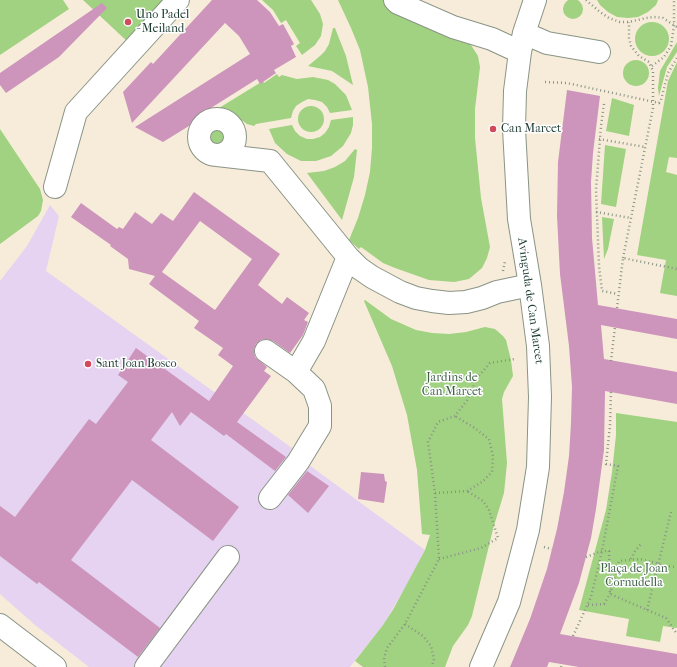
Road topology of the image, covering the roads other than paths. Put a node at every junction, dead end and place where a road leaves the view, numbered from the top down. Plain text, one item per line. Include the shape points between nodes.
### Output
1 (178, 0) edge
2 (395, 0) edge
3 (535, 0) edge
4 (522, 42) junction
5 (599, 52) dead end
6 (230, 126) junction
7 (217, 155) junction
8 (270, 161) junction
9 (55, 187) dead end
10 (348, 256) junction
11 (530, 285) junction
12 (266, 351) dead end
13 (296, 372) junction
14 (270, 498) dead end
15 (228, 557) dead end
16 (0, 625) edge
17 (55, 667) edge
18 (146, 667) edge
19 (482, 667) edge

1 - 9 street via 76,112
2 - 4 street via 453,26 492,39
3 - 4 street, Avinguda de Can Marcet
4 - 5 street via 547,43
4 - 11 street, Avinguda de Can Marcet via 515,91 515,160 519,219
6 - 7 street via 234,142 228,151
6 - 7 street via 221,119 216,119 205,123 201,128 201,146 210,154
6 - 8 street
7 - 8 street
8 - 10 street
10 - 11 street via 359,268 386,285 432,302 466,302
10 - 13 street via 314,341
11 - 19 street, Avinguda de Can Marcet via 538,346 538,466 528,530 509,602
12 - 13 street
13 - 14 street via 314,389 320,406 320,426 298,462
15 - 18 street
16 - 17 street

